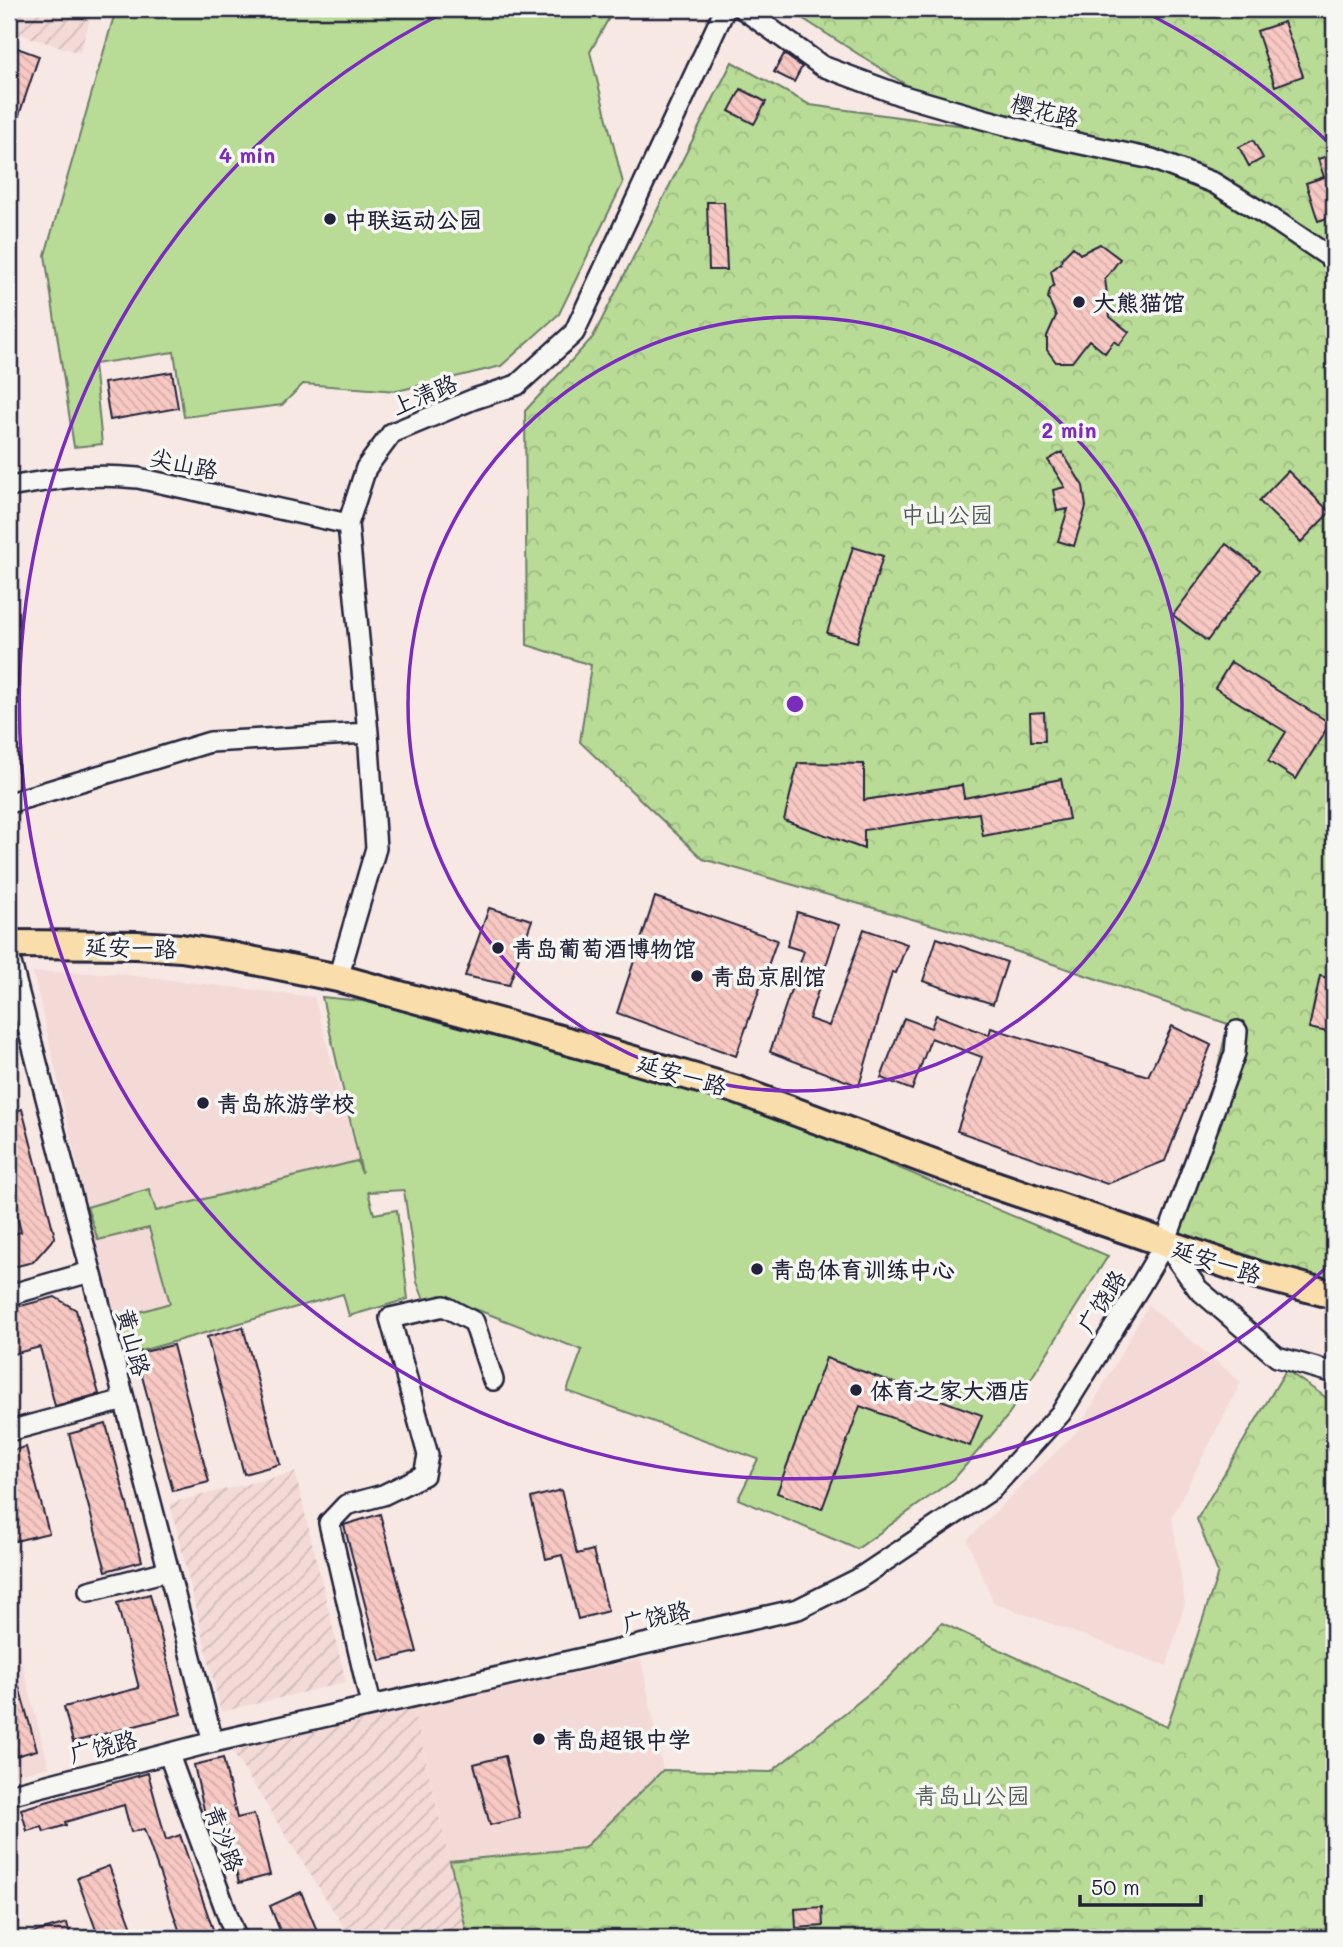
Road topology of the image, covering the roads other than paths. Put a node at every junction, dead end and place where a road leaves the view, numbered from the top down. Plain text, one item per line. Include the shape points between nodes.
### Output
1 (725, 9) edge
2 (743, 9) edge
3 (1334, 260) edge
4 (9, 486) edge
5 (348, 524) junction
6 (368, 733) junction
7 (9, 803) edge
8 (9, 944) edge
9 (9, 955) edge
10 (338, 978) junction
11 (1237, 1031) dead end
12 (1165, 1243) junction
13 (90, 1272) junction
14 (9, 1295) edge
15 (1334, 1295) edge
16 (1334, 1373) edge
17 (493, 1380) dead end
18 (124, 1400) junction
19 (9, 1431) edge
20 (167, 1571) junction
21 (89, 1591) dead end
22 (371, 1705) junction
23 (213, 1742) junction
24 (169, 1755) junction
25 (9, 1795) edge
26 (236, 1938) edge

1 - 5 street, 上清路 via 575,333 517,385 393,433 366,468
2 - 3 street, 樱花路 via 822,66 983,119 1152,159 1213,183
4 - 5 street, 尖山路 via 74,477 138,478
5 - 6 street, 上清路
6 - 7 street via 209,742
6 - 10 street, 上清路 via 376,848
8 - 10 main road, 延安一路 via 181,948
9 - 13 street, 黄山路
10 - 12 main road, 延安一路 via 737,1090
11 - 12 street, 广饶路 via 1235,1053
12 - 15 main road, 延安一路
12 - 16 street via 1198,1289 1277,1357
12 - 22 street, 广饶路 via 1061,1413 991,1490 858,1579 798,1609
13 - 14 street
13 - 18 street, 黄山路
17 - 22 street via 474,1322 444,1307 390,1318 428,1455 424,1475 383,1495 346,1505 329,1523
18 - 19 street
18 - 20 street, 黄山路
20 - 21 street
20 - 23 street, 黄山路
22 - 23 street, 广饶路
23 - 24 street, 广饶路
24 - 25 street, 广饶路
24 - 26 street, 青沙路

